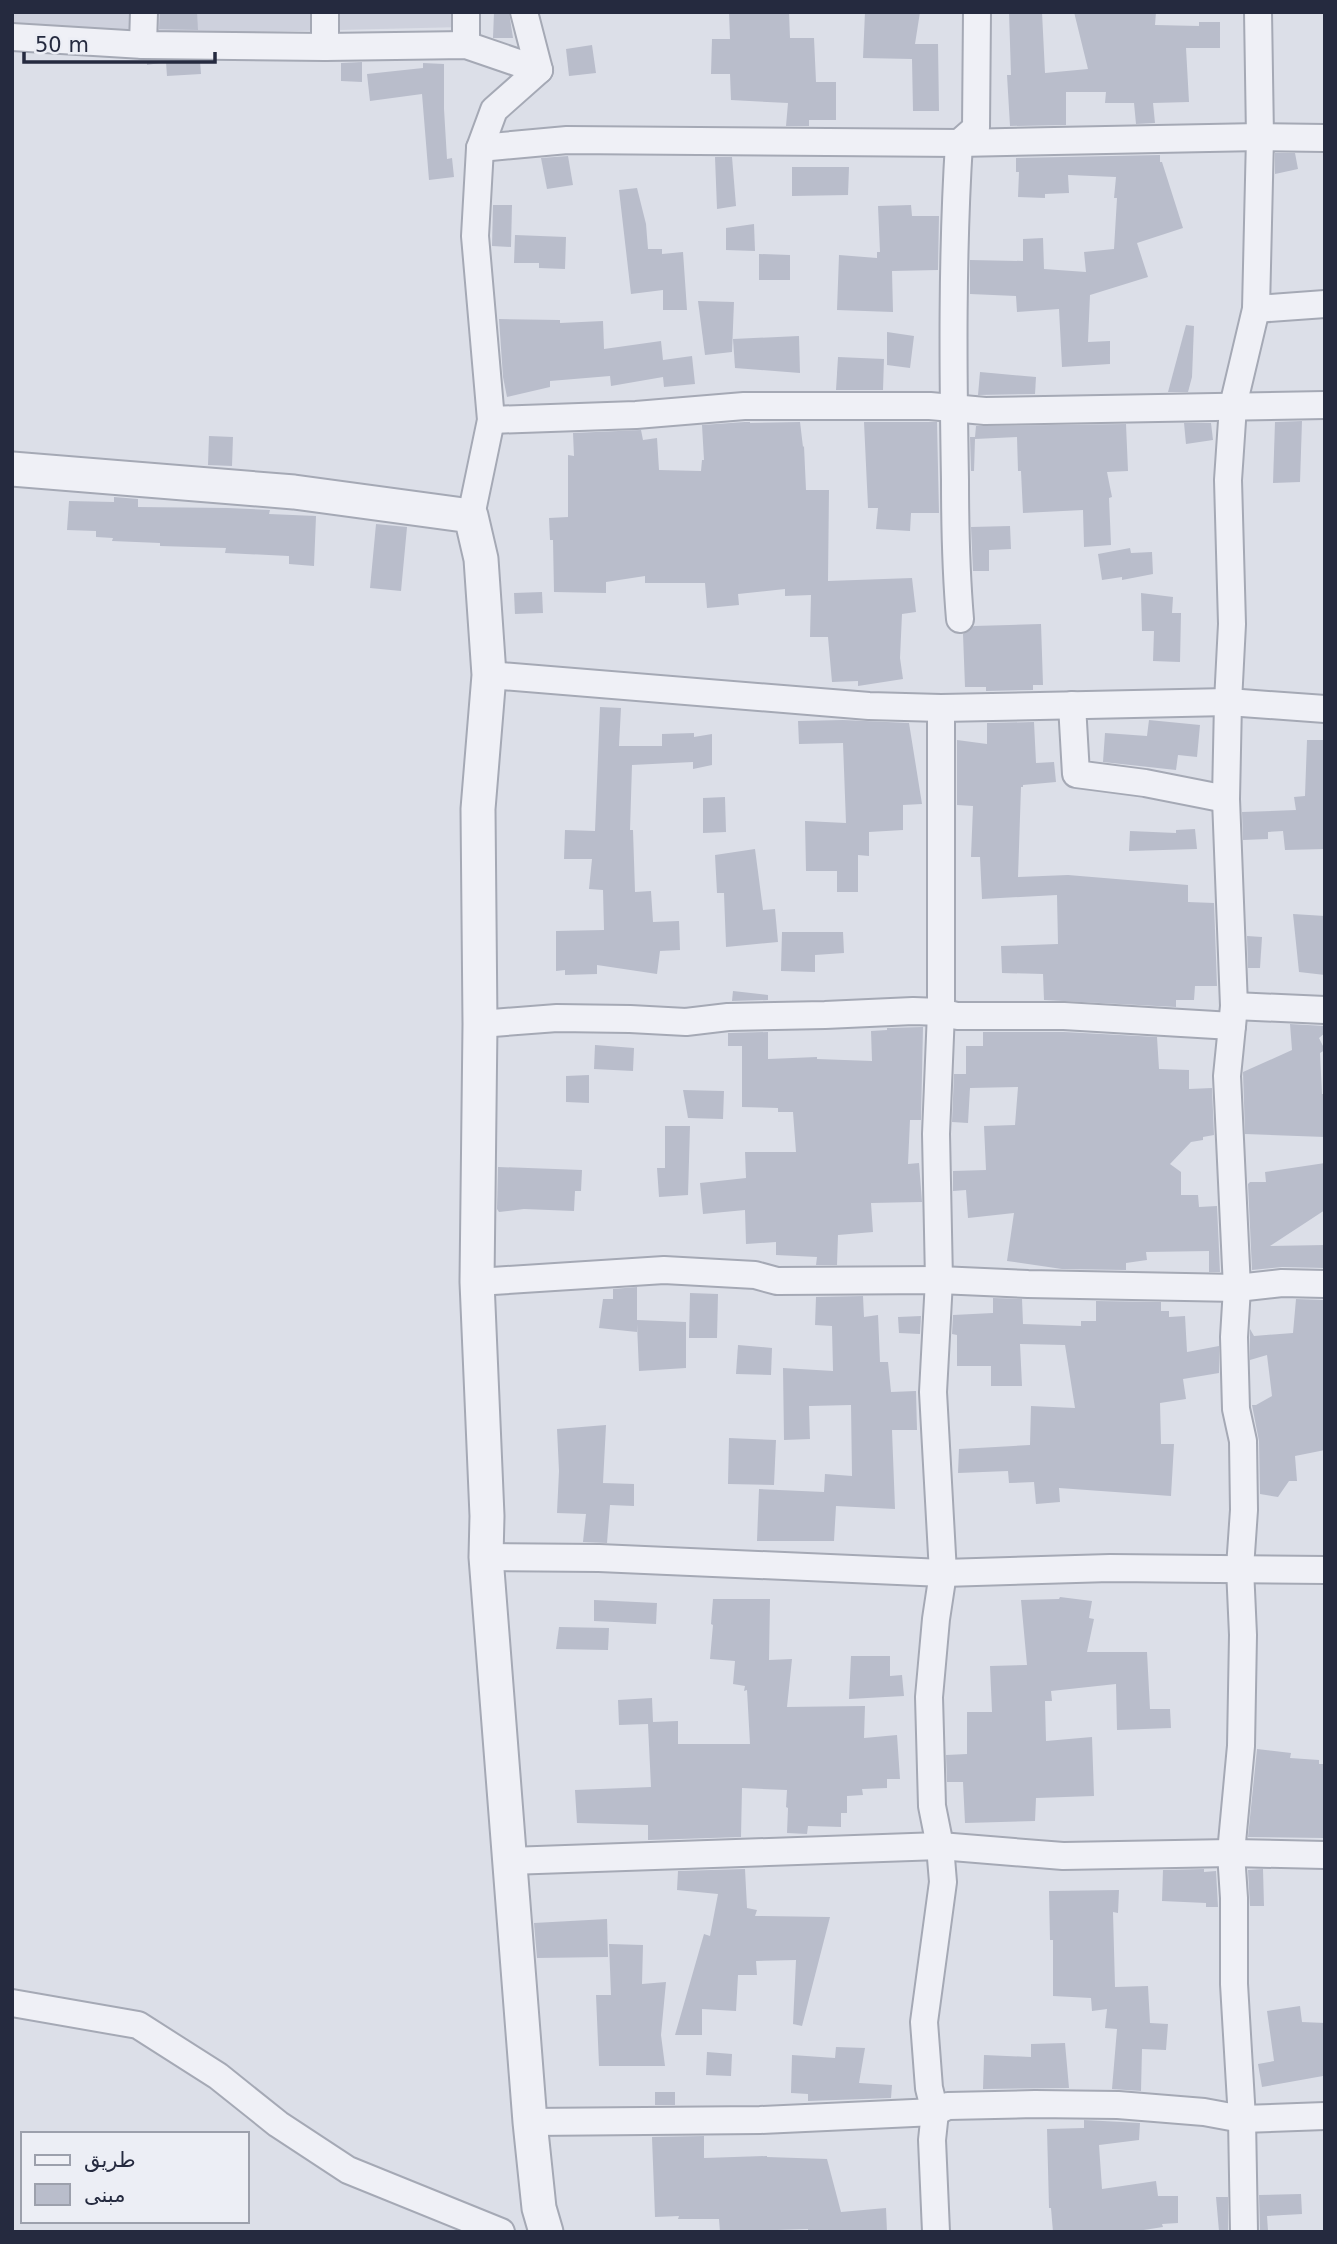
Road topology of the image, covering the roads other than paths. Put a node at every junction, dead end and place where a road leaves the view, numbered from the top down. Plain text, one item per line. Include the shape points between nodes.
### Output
1 (144, 12) edge
2 (325, 12) edge
3 (466, 12) edge
4 (524, 12) edge
5 (977, 12) edge
6 (1258, 12) edge
7 (12, 37) edge
8 (143, 44) junction
9 (466, 45) junction
10 (325, 47) junction
11 (539, 70) junction
12 (1260, 137) junction
13 (1325, 138) edge
14 (959, 143) junction
15 (480, 148) junction
16 (1325, 304) edge
17 (1256, 309) junction
18 (1325, 405) edge
19 (1233, 406) junction
20 (952, 407) junction
21 (491, 420) junction
22 (12, 469) edge
23 (471, 516) junction
24 (960, 619) dead end
25 (489, 675) junction
26 (1228, 702) junction
27 (1072, 705) junction
28 (942, 708) junction
29 (1325, 709) edge
30 (1226, 799) junction
31 (1325, 1010) edge
32 (941, 1012) junction
33 (1233, 1016) junction
34 (480, 1024) junction
35 (939, 1280) junction
36 (477, 1282) junction
37 (1325, 1284) edge
38 (1237, 1288) junction
39 (486, 1557) junction
40 (1240, 1568) junction
41 (1325, 1570) edge
42 (943, 1573) junction
43 (940, 1846) junction
44 (1231, 1853) junction
45 (1325, 1855) edge
46 (509, 1861) junction
47 (12, 2003) edge
48 (935, 2112) junction
49 (1325, 2116) edge
50 (1241, 2119) junction
51 (530, 2122) junction
52 (501, 2232) edge
53 (546, 2232) edge
54 (936, 2232) edge
55 (1244, 2232) edge

1 - 8 street
2 - 10 street
3 - 9 street
4 - 11 street
5 - 14 street via 976,128
6 - 12 street
7 - 8 street
8 - 10 street
9 - 10 street
9 - 11 street
11 - 15 street via 494,110
12 - 13 street
12 - 14 street
12 - 17 street
14 - 15 street via 594,139
14 - 20 street via 953,233
15 - 21 street via 475,236
16 - 17 street
17 - 19 street
18 - 19 street
19 - 20 street via 985,411
19 - 26 street via 1228,480 1232,624
20 - 21 street via 744,406
20 - 24 street
21 - 23 street
22 - 23 street via 294,492
23 - 25 street via 481,559
25 - 28 street
25 - 34 street via 478,809
26 - 27 street
26 - 29 street
26 - 30 street
27 - 28 street
27 - 30 street via 1076,774
28 - 32 street
30 - 33 street
31 - 33 street
32 - 33 street via 1143,1023
32 - 34 street via 728,1017 686,1023 557,1018
32 - 35 street via 936,1134
33 - 38 street via 1227,1076
34 - 36 street
35 - 36 street via 777,1281 755,1275 664,1270
35 - 38 street
35 - 42 street via 933,1392
36 - 39 street
37 - 38 street
38 - 40 street via 1236,1409 1243,1441 1244,1510
39 - 42 street
39 - 46 street
40 - 41 street
40 - 42 street
40 - 44 street via 1241,1746
42 - 43 street via 929,1697 932,1806
43 - 44 street via 1063,1856
43 - 46 street
43 - 48 street via 943,1882 924,2022
44 - 45 street
44 - 50 street
46 - 51 street
47 - 52 street via 138,2025 348,2170
48 - 50 street via 948,2106 1118,2105
48 - 51 street via 760,2120
48 - 54 street
49 - 50 street
50 - 55 street
51 - 53 street

